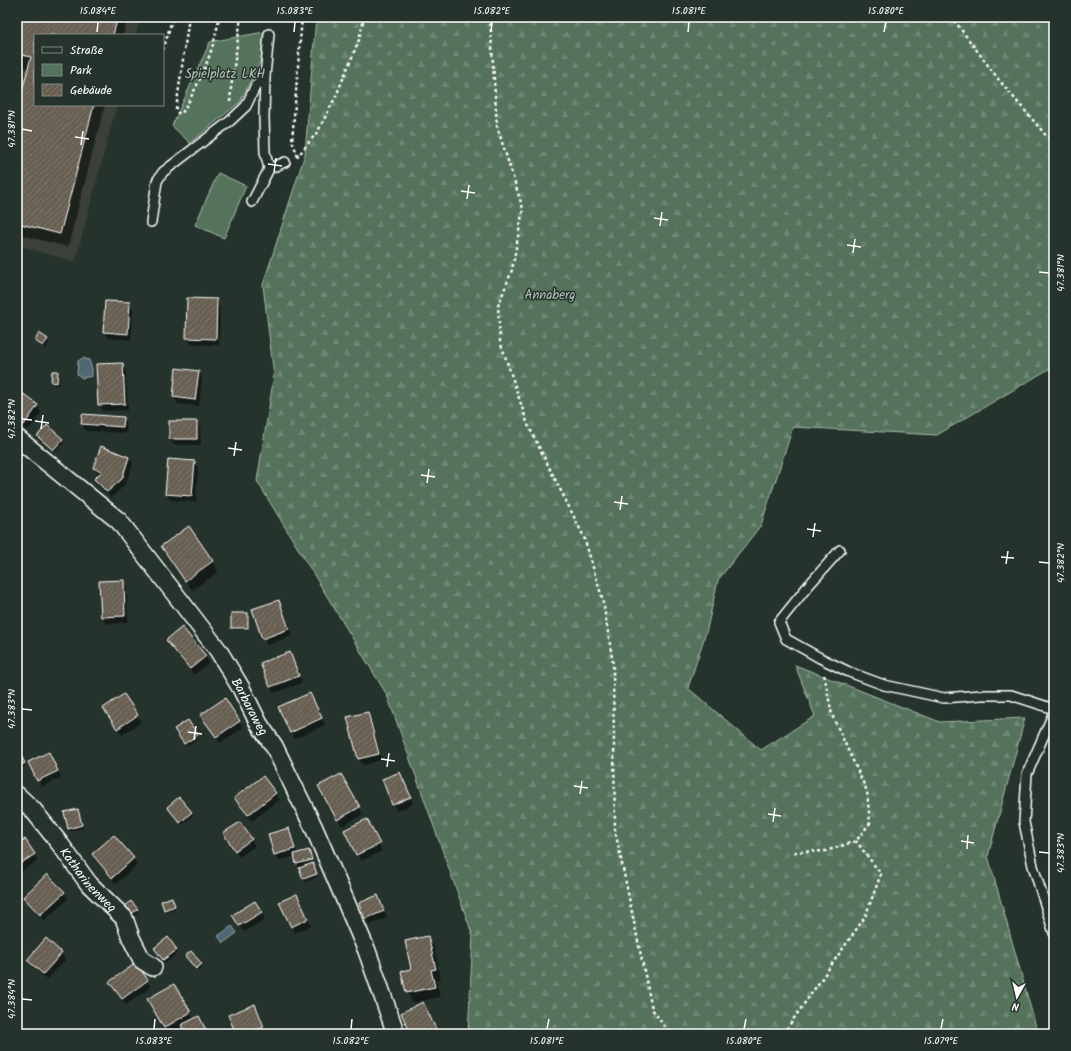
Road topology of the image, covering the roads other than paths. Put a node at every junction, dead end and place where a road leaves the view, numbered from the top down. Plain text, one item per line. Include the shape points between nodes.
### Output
1 (269, 34) dead end
2 (265, 76) junction
3 (285, 162) road end
4 (269, 169) junction
5 (252, 202) dead end
6 (151, 222) dead end
7 (17, 438) edge
8 (840, 550) dead end
9 (1054, 710) edge
10 (17, 796) edge
11 (1054, 933) edge
12 (153, 967) dead end
13 (396, 1034) edge

1 - 2 lane
2 - 4 lane via 265,152
2 - 6 lane via 256,85 246,106 163,172 157,181
3 - 4 lane
4 - 5 lane
7 - 13 street, Barbaraweg via 120,520 218,650 274,746 314,828 367,951
8 - 9 lane via 779,622 786,639 820,658 884,685 944,698 1011,695
9 - 11 lane via 1028,774 1024,822 1033,866
10 - 12 street, Katharinenweg via 33,810 89,884 124,918 142,960

